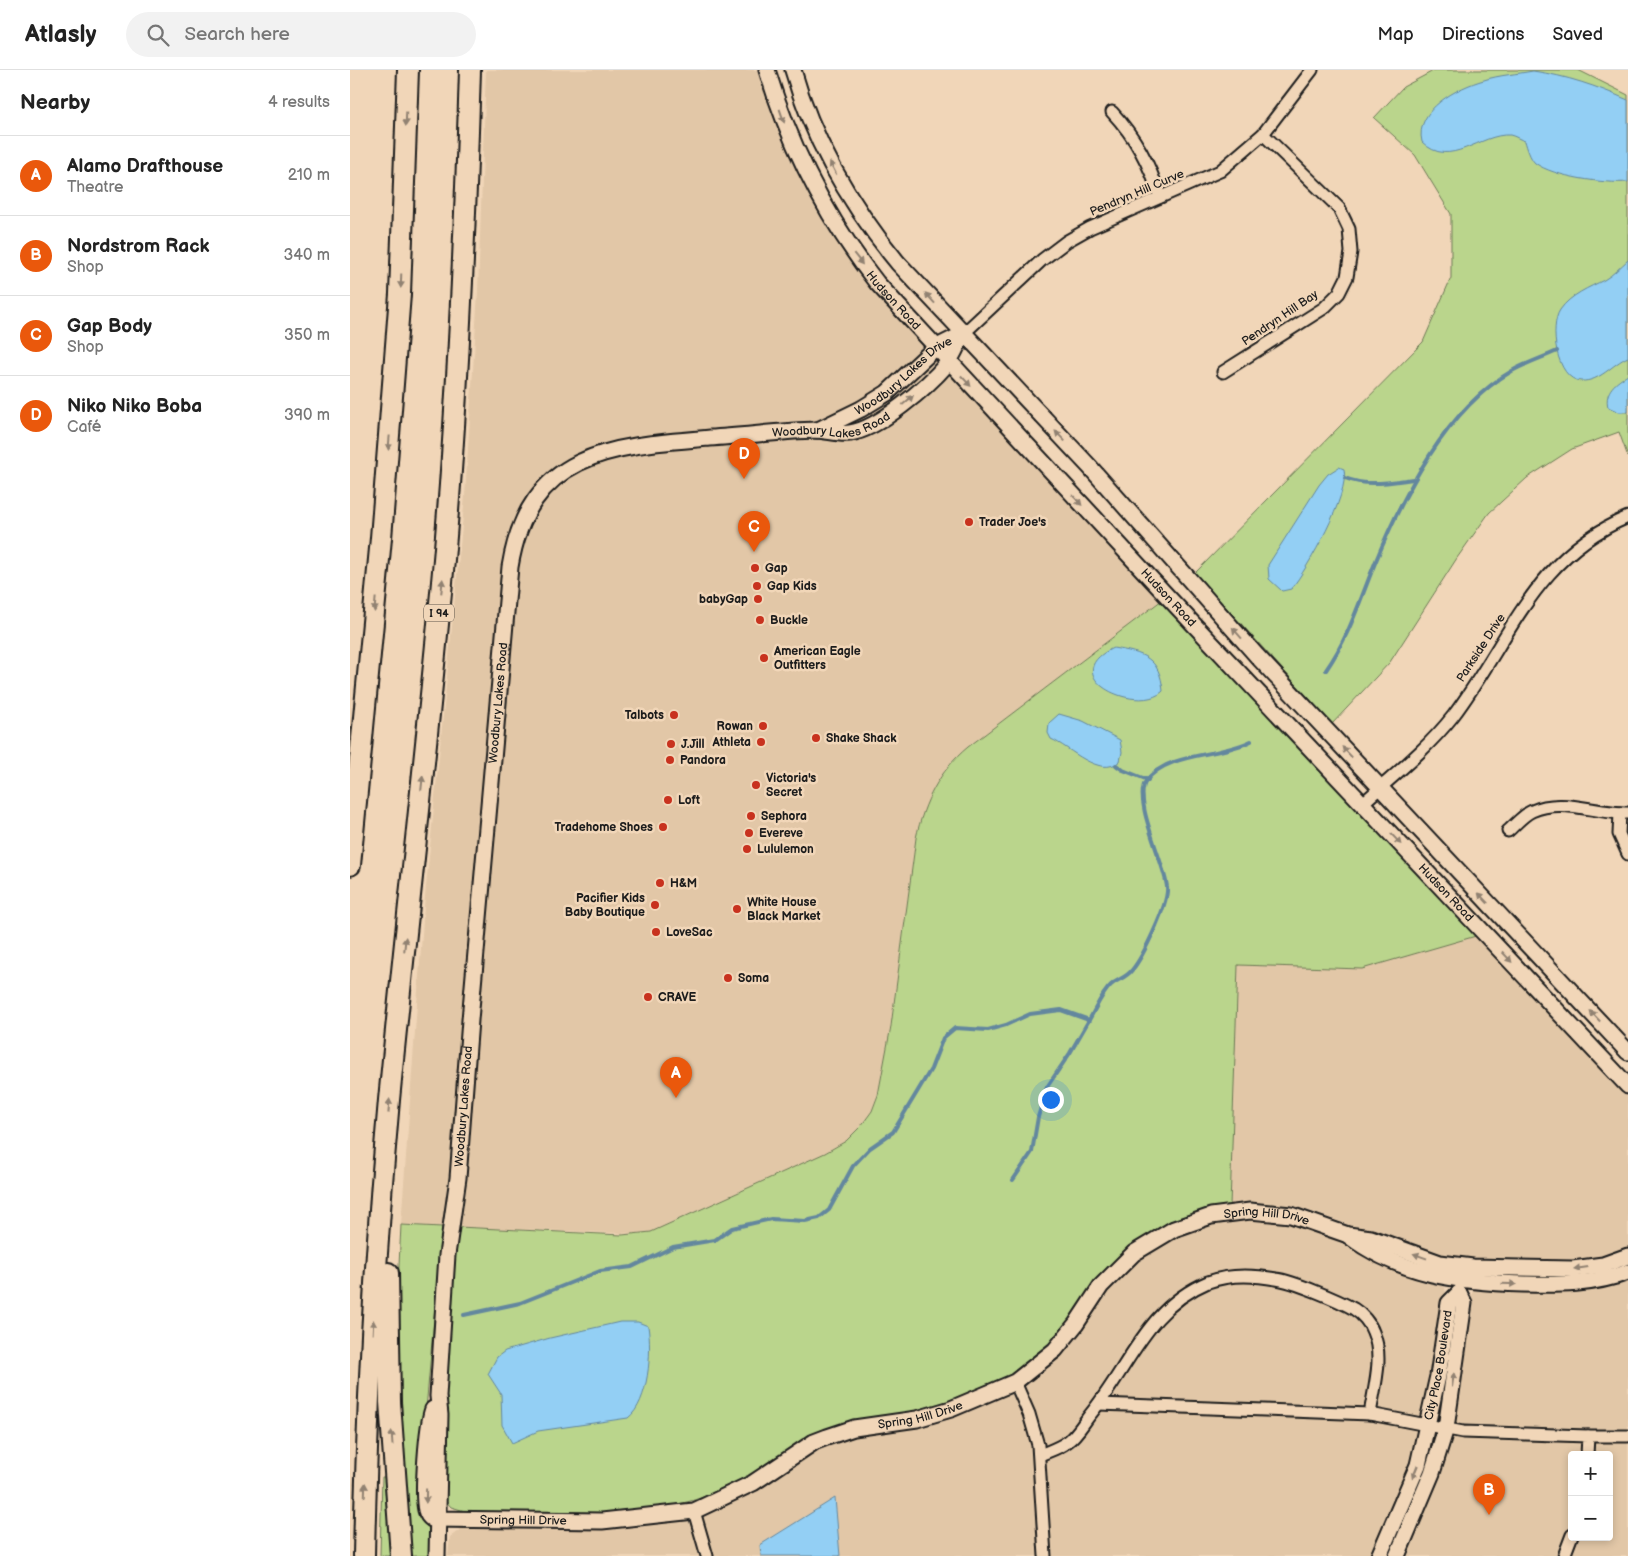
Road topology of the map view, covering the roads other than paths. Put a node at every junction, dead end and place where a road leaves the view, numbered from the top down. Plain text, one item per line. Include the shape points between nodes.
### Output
1 (408, 70) edge
2 (470, 70) edge
3 (767, 70) edge
4 (793, 70) edge
5 (1312, 70) edge
6 (1112, 112) dead end
7 (1263, 134) junction
8 (1160, 197) junction
9 (963, 334) junction
10 (935, 348) junction
11 (948, 362) junction
12 (1223, 372) dead end
13 (816, 430) junction
14 (1628, 518) edge
15 (1380, 788) junction
16 (1363, 803) junction
17 (1624, 813) edge
18 (1508, 831) dead end
19 (1628, 854) edge
20 (350, 865) edge
21 (1628, 1052) edge
22 (1628, 1086) edge
23 (385, 1154) junction
24 (1628, 1256) edge
25 (1628, 1272) edge
26 (1461, 1280) junction
27 (1015, 1382) junction
28 (1099, 1404) junction
29 (1370, 1414) junction
30 (1429, 1425) junction
31 (1446, 1428) junction
32 (1588, 1436) junction
33 (1628, 1436) edge
34 (1587, 1451) edge
35 (1040, 1455) junction
36 (694, 1511) junction
37 (437, 1520) junction
38 (1570, 1541) edge
39 (364, 1556) edge
40 (401, 1556) edge
41 (437, 1556) edge
42 (706, 1556) edge
43 (1045, 1556) edge
44 (1379, 1556) edge
45 (1397, 1556) edge
46 (1564, 1556) edge

1 -> 20 highway via 400,294
23 -> 2 highway, I 94 via 449,502 464,265
3 -> 10 street, Hudson Road via 797,153 832,220 852,252
9 -> 4 street, Hudson Road via 898,262 854,203 820,141
5 - 7 street, Pendryn Hill Curve
6 - 8 street via 1132,135
7 - 8 street, Pendryn Hill Curve via 1220,171
7 - 12 street, Pendryn Hill Bay via 1339,208 1349,229 1351,252 1339,293 1324,308
8 - 9 street, Pendryn Hill Curve via 1067,241 1042,260
9 - 10 street, Woodbury Lakes Drive
9 - 11 street, Woodbury Lakes Road
15 -> 9 street, Hudson Road via 1257,656 1089,466
10 - 11 street, Hudson Road
10 - 13 street, Woodbury Lakes Drive via 887,393
13 -> 11 street, Woodbury Lakes Road via 850,433 872,424 896,410
11 -> 16 street, Hudson Road
13 - 37 street, Woodbury Lakes Road via 650,444 600,453 580,462 546,486 521,522 510,567 438,1396 428,1438 425,1502 429,1517
14 - 15 street, Parkside Drive via 1592,535 1555,565 1453,716
15 - 16 street, Parkside Drive
21 -> 15 street, Hudson Road
16 -> 22 street, Hudson Road
17 - 18 street via 1562,805 1544,807 1531,812
17 - 19 street via 1619,834
39 -> 23 highway, I 94 via 372,1344
40 -> 23 highway via 390,1402
24 -> 26 street, Spring Hill Drive via 1573,1269
26 -> 25 street, Spring Hill Drive via 1571,1284 1607,1279
26 - 27 street, Spring Hill Drive via 1440,1263 1303,1218 1263,1211 1211,1216 1174,1229 1123,1263 1101,1286 1055,1350
26 - 30 street, City Place Boulevard via 1449,1303
31 -> 26 street, City Place Boulevard via 1464,1303
27 - 35 street via 1029,1414
27 - 36 street, Spring Hill Drive via 951,1410 917,1419 854,1428 826,1437 753,1483
28 - 29 street
28 - 29 street via 1151,1324 1175,1302 1208,1282 1233,1276 1256,1276 1279,1279 1317,1293 1354,1309 1364,1317 1373,1331 1379,1352
28 - 35 street via 1068,1442
29 - 30 street
30 - 31 street
30 -> 44 street, City Place Boulevard via 1418,1466
31 - 32 street via 1463,1432
31 - 45 street, City Place Boulevard via 1432,1473
32 - 33 street
32 - 34 street
35 - 43 street
36 - 37 street, Spring Hill Drive via 602,1521
36 - 42 street
37 - 41 street
38 - 46 street

